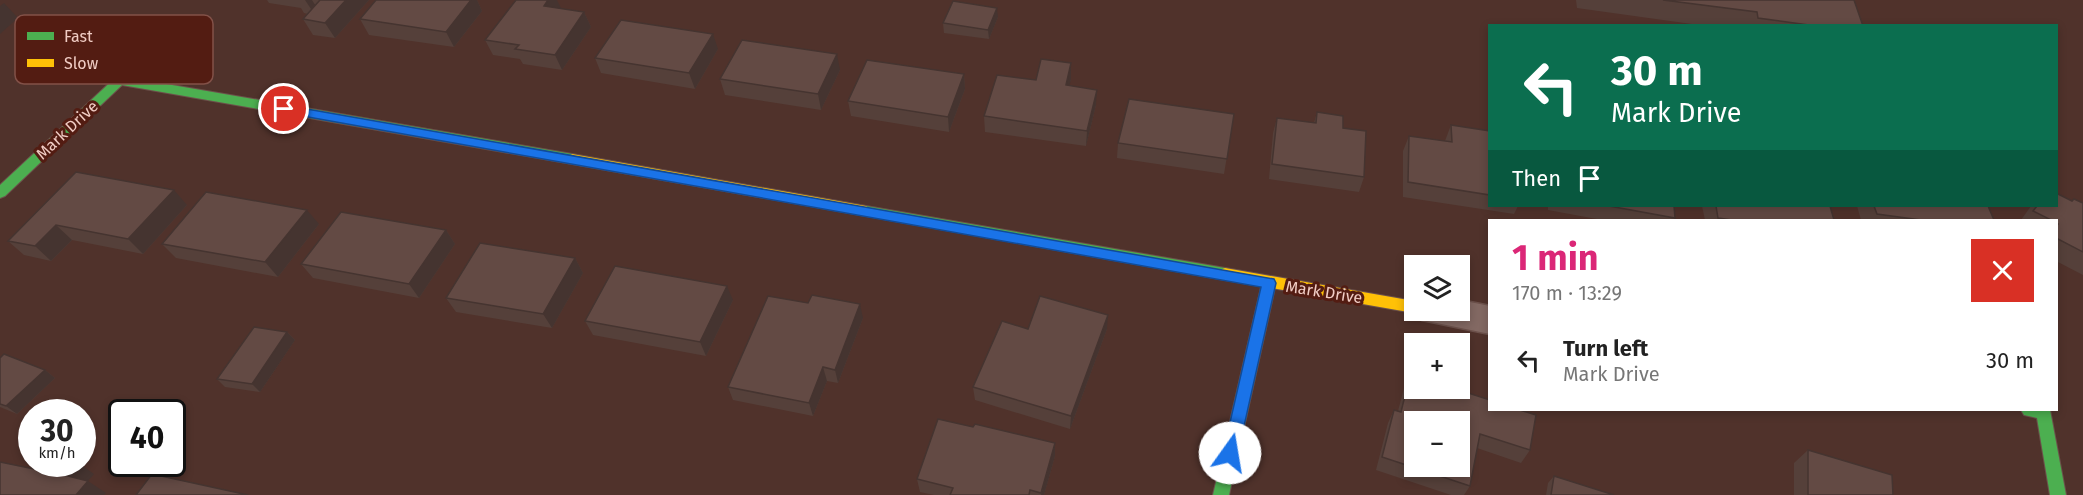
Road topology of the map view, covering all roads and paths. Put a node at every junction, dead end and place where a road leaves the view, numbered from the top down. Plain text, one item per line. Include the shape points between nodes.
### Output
1 (116, 84) edge
2 (143, 84) edge
3 (0, 193) edge
4 (1269, 283) junction
5 (1404, 305) edge
6 (1470, 316) edge
7 (1488, 320) edge
8 (2036, 411) edge
9 (1221, 495) edge
10 (2058, 495) edge

1 - 3 street, Mark Drive
2 - 4 street, Mark Drive
4 - 5 street, Mark Drive
4 - 9 street
6 - 7 street
8 - 10 street via 2044,412

